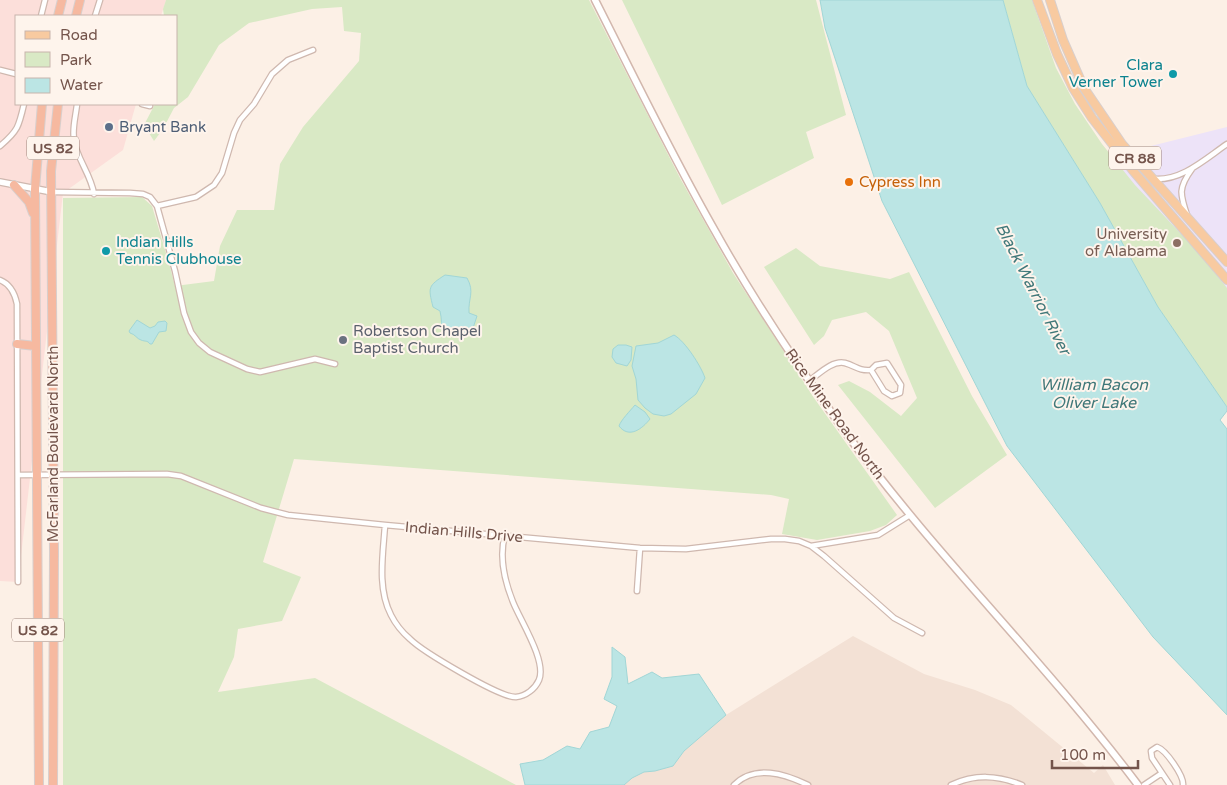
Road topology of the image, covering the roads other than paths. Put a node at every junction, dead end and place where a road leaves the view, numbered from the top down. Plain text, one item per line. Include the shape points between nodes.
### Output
1 (45, 0) edge
2 (62, 0) edge
3 (100, 0) edge
4 (595, 0) edge
5 (1037, 0) edge
6 (1050, 0) edge
7 (79, 1) edge
8 (41, 15) edge
9 (58, 15) edge
10 (76, 15) edge
11 (95, 15) edge
12 (313, 50) dead end
13 (15, 68) edge
14 (0, 70) edge
15 (7, 72) junction
16 (15, 74) edge
17 (24, 105) edge
18 (42, 105) edge
19 (58, 105) edge
20 (77, 105) edge
21 (146, 105) edge
22 (150, 106) dead end
23 (1227, 144) edge
24 (0, 146) edge
25 (1193, 168) junction
26 (1154, 178) junction
27 (0, 182) edge
28 (14, 185) junction
29 (35, 189) junction
30 (52, 192) junction
31 (94, 194) junction
32 (157, 206) junction
33 (35, 217) junction
34 (1188, 217) junction
35 (1227, 262) edge
36 (0, 280) edge
37 (1227, 280) edge
38 (17, 344) junction
39 (36, 346) junction
40 (335, 364) dead end
41 (871, 370) junction
42 (809, 381) junction
43 (36, 474) junction
44 (53, 474) junction
45 (18, 475) junction
46 (910, 515) junction
47 (385, 525) junction
48 (505, 535) junction
49 (811, 546) junction
50 (640, 548) junction
51 (18, 582) dead end
52 (637, 591) dead end
53 (922, 633) dead end
54 (1162, 774) junction
55 (39, 785) edge
56 (53, 785) edge
57 (734, 785) edge
58 (808, 785) edge
59 (951, 785) edge
60 (1022, 785) edge
61 (1138, 785) edge
62 (1144, 785) edge
63 (1170, 785) edge
64 (1183, 785) edge

1 - 8 street
2 - 9 highway
3 - 11 street
4 - 42 main road, Rice Mine Road North via 714,230
5 - 37 main road via 1057,54 1092,118 1122,159
6 - 26 main road, CR 88 via 1084,88 1122,144
7 - 10 highway
12 - 32 street via 288,60 272,74 240,120 222,173 214,186 196,197
13 - 15 street
14 - 15 street
15 - 16 street
17 - 24 street via 20,126
18 - 29 highway, McFarland Boulevard North / US 82
19 - 30 highway, McFarland Boulevard North / US 82
20 - 31 street via 74,138
21 - 22 street
23 - 25 street
25 - 26 street via 1171,178
25 - 34 street via 1181,190
26 - 34 main road, CR 88
27 - 28 street
28 - 29 street
28 - 33 highway
29 - 30 street
29 - 33 highway, McFarland Boulevard North / US 82
30 - 31 street
30 - 44 highway, McFarland Boulevard North / US 82
31 - 32 street via 143,194
32 - 40 street via 184,313 191,332 205,348 254,371 268,371 315,358
33 - 39 highway, McFarland Boulevard North / US 82
34 - 35 main road, CR 88
36 - 38 street via 10,288 17,304
38 - 39 highway
38 - 45 street
39 - 43 highway, McFarland Boulevard North / US 82
41 - 41 street via 884,391 892,396 900,393 901,385 887,363 876,365
41 - 42 street via 861,371 843,363 833,365
42 - 46 main road, Rice Mine Road North
43 - 44 street, Indian Hills Drive
43 - 45 street, Indian Hills Drive
43 - 55 highway, McFarland Boulevard North / US 82
44 - 47 street, Indian Hills Drive via 174,475 260,508 288,515
44 - 56 highway, McFarland Boulevard North / US 82
45 - 51 street
46 - 49 street, Indian Hills Drive via 878,535
46 - 61 main road, Rice Mine Road North via 1066,694
47 - 48 street, Indian Hills Drive
47 - 48 street via 382,584 392,617 410,639 433,656 502,694 516,697 530,693 541,674 504,575
48 - 50 street, Indian Hills Drive
49 - 50 street, Indian Hills Drive via 799,541 771,539 686,549
49 - 53 street via 882,609
50 - 52 street
54 - 62 street
54 - 63 street
54 - 64 street via 1151,754 1157,747 1163,750 1183,779
57 - 58 street via 748,775 762,772 790,777
59 - 60 street via 966,779 995,777

